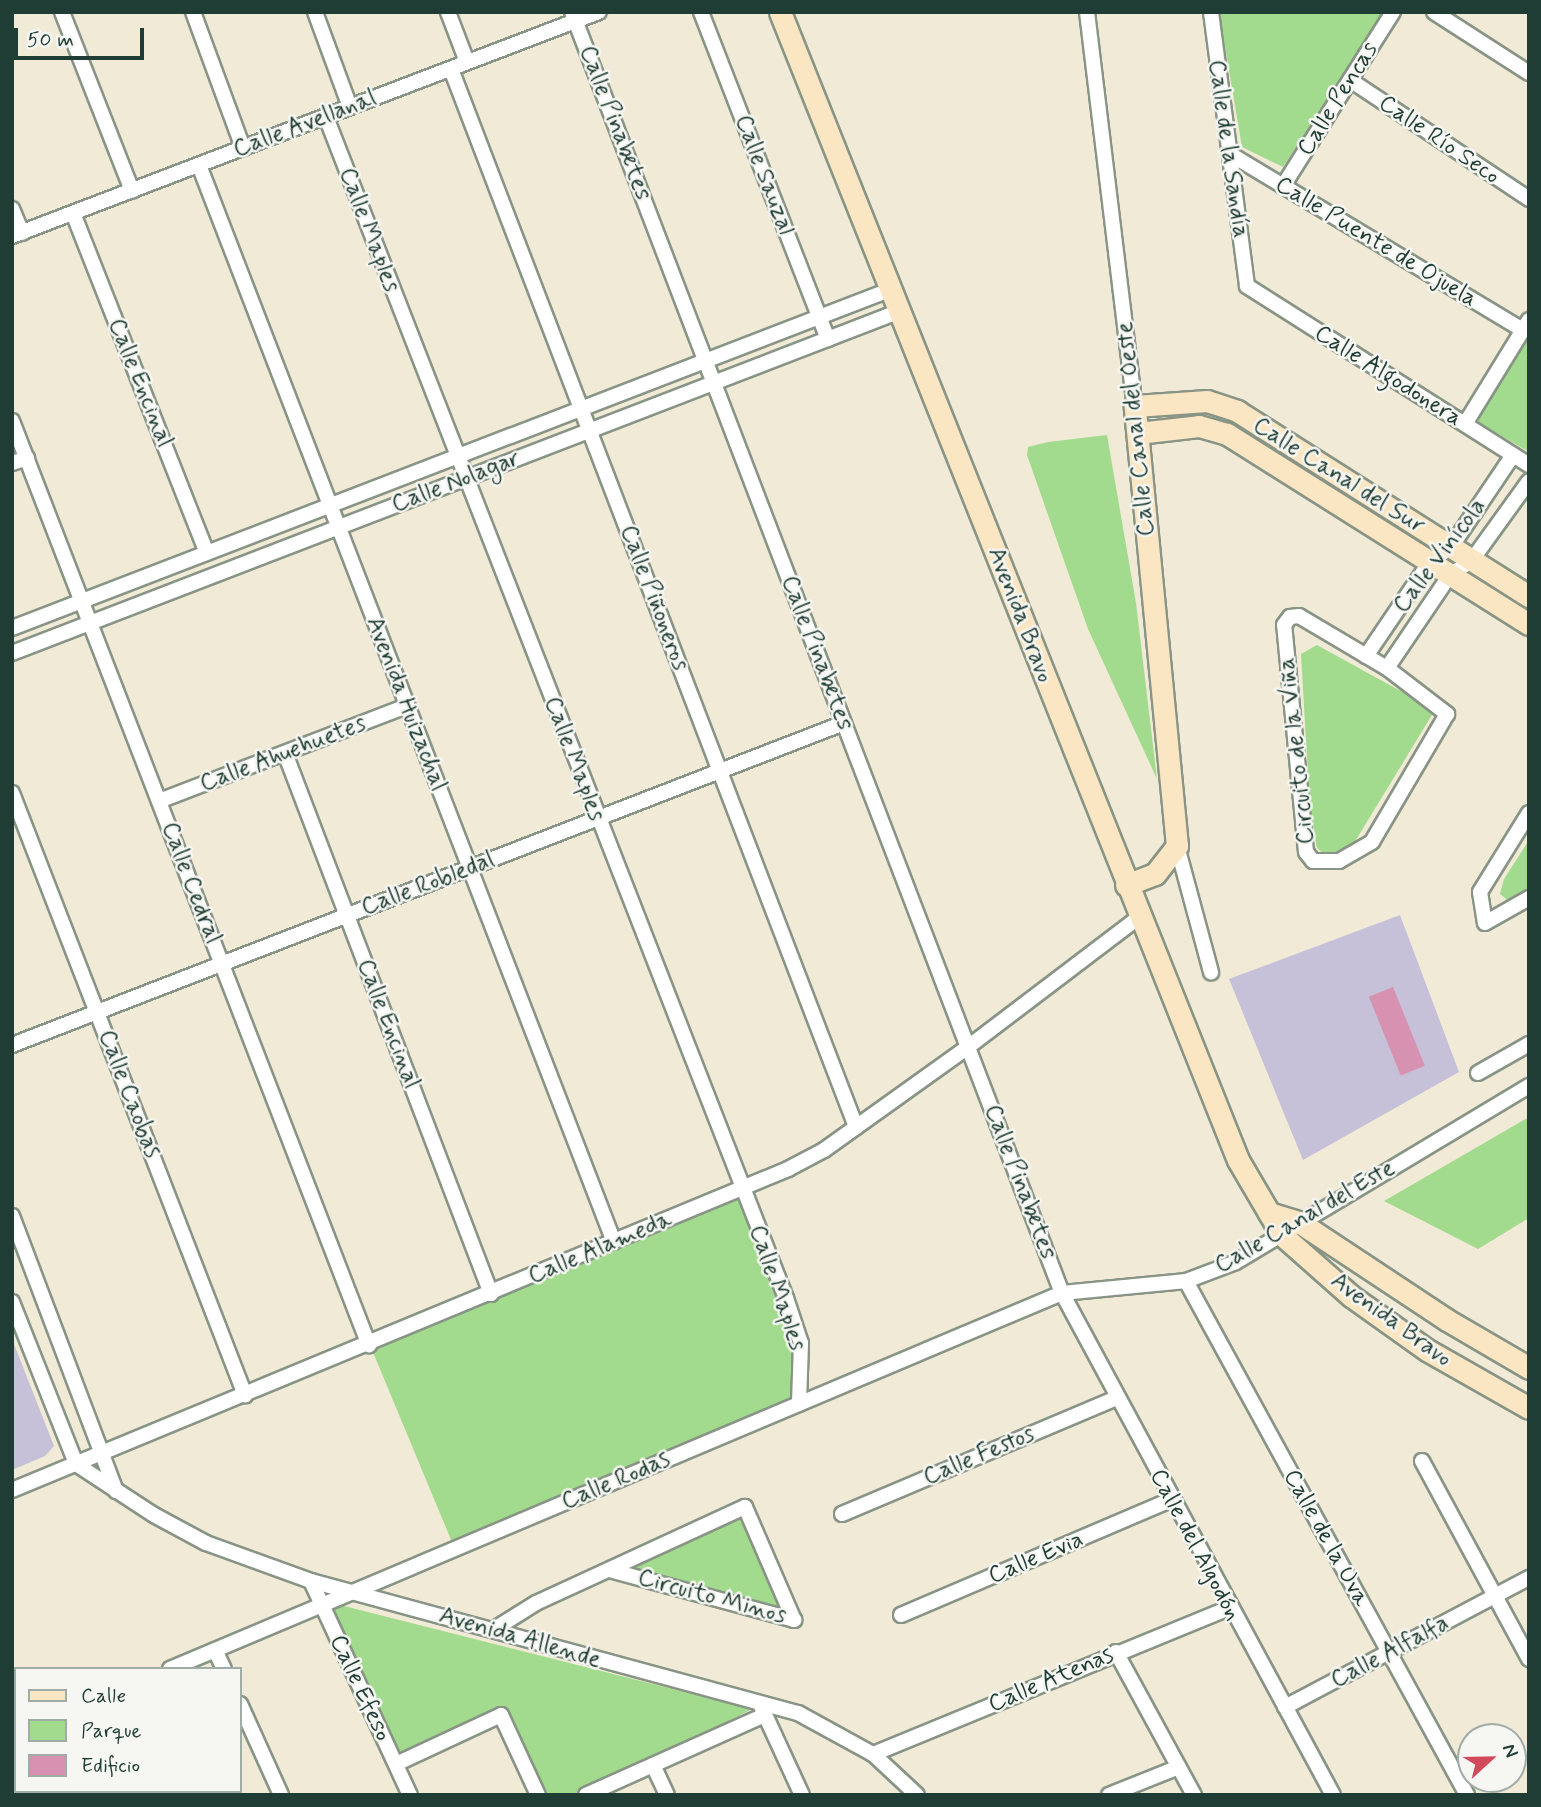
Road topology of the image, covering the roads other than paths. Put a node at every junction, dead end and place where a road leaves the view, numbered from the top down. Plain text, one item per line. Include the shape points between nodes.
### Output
1 (62, 12) edge
2 (193, 12) edge
3 (315, 12) edge
4 (447, 12) edge
5 (599, 12) edge
6 (701, 12) edge
7 (780, 12) edge
8 (1087, 12) edge
9 (1211, 12) edge
10 (1393, 12) edge
11 (1434, 12) edge
12 (574, 17) edge
13 (467, 62) junction
14 (451, 68) junction
15 (1529, 73) edge
16 (1350, 80) junction
17 (350, 107) junction
18 (326, 117) junction
19 (243, 148) junction
20 (1230, 155) junction
21 (199, 165) junction
22 (1283, 186) junction
23 (132, 191) junction
24 (1529, 199) edge
25 (12, 209) edge
26 (73, 213) junction
27 (17, 234) edge
28 (1247, 286) joint
29 (892, 289) junction
30 (900, 311) junction
31 (819, 317) junction
32 (1526, 325) edge
33 (828, 339) junction
34 (705, 360) junction
35 (714, 383) junction
36 (1135, 406) junction
37 (581, 408) junction
38 (12, 421) edge
39 (1465, 425) junction
40 (590, 430) junction
41 (1139, 433) junction
42 (1513, 455) junction
43 (457, 456) junction
44 (27, 458) junction
45 (12, 463) edge
46 (1529, 465) edge
47 (465, 478) junction
48 (1529, 481) edge
49 (330, 505) junction
50 (338, 527) junction
51 (1451, 547) junction
52 (207, 552) junction
53 (1472, 560) junction
54 (1430, 562) junction
55 (1450, 575) junction
56 (1529, 596) edge
57 (82, 601) junction
58 (91, 623) junction
59 (1529, 624) edge
60 (12, 628) edge
61 (12, 653) edge
62 (1366, 656) junction
63 (1387, 668) junction
64 (407, 706) junction
65 (844, 723) junction
66 (285, 753) junction
67 (720, 771) junction
68 (12, 793) edge
69 (159, 801) junction
70 (1529, 813) edge
71 (597, 818) junction
72 (1177, 846) junction
73 (470, 868) junction
74 (1126, 885) junction
75 (1529, 898) edge
76 (347, 916) junction
77 (1139, 917) junction
78 (222, 964) junction
79 (1211, 972) dead end
80 (97, 1012) junction
81 (1529, 1044) edge
82 (12, 1045) edge
83 (968, 1047) junction
84 (1478, 1073) dead end
85 (1529, 1086) edge
86 (856, 1127) junction
87 (740, 1190) junction
88 (12, 1216) edge
89 (1291, 1228) junction
90 (614, 1242) junction
91 (1186, 1281) junction
92 (1062, 1293) junction
93 (491, 1294) junction
94 (12, 1302) edge
95 (369, 1345) junction
96 (1500, 1353) junction
97 (1529, 1368) edge
98 (1482, 1383) junction
99 (245, 1395) junction
100 (1116, 1398) junction
101 (799, 1404) junction
102 (1529, 1408) edge
103 (104, 1453) junction
104 (1422, 1461) dead end
105 (76, 1464) junction
106 (12, 1490) edge
107 (116, 1491) junction
108 (1171, 1500) junction
109 (842, 1514) dead end
110 (613, 1571) junction
111 (1529, 1578) edge
112 (311, 1581) junction
113 (356, 1591) junction
114 (1494, 1596) junction
115 (322, 1605) junction
116 (1229, 1608) junction
117 (901, 1615) dead end
118 (493, 1630) junction
119 (215, 1650) junction
120 (1116, 1652) junction
121 (1390, 1653) junction
122 (1529, 1659) edge
123 (175, 1667) edge
124 (223, 1667) edge
125 (1285, 1707) junction
126 (242, 1708) edge
127 (762, 1708) junction
128 (873, 1754) junction
129 (396, 1764) junction
130 (653, 1765) junction
131 (1179, 1767) junction
132 (281, 1795) edge
133 (410, 1795) edge
134 (538, 1795) edge
135 (586, 1795) edge
136 (667, 1795) edge
137 (802, 1795) edge
138 (917, 1795) edge
139 (1109, 1795) edge
140 (1194, 1795) edge
141 (1333, 1795) edge
142 (1467, 1795) edge

1 - 23 street
2 - 19 street
3 - 17 street
4 - 13 street
5 - 12 street, Calle Avellanal
6 - 31 street, Calle Sauzal
7 - 29 main road, Avenida Bravo
8 - 36 street, Calle Canal del Oeste
9 - 20 street, Calle de la Sandía
10 - 16 street, Calle Pencas
11 - 15 street
12 - 13 street, Calle Avellanal
12 - 34 street, Calle Pinabetes
13 - 14 street, Calle Avellanal
14 - 17 street, Calle Avellanal
14 - 37 street, Calle Piñoneros
16 - 22 street, Calle Pencas
16 - 24 street, Calle Río Seco
17 - 18 street, Calle Avellanal
18 - 19 street, Calle Avellanal
18 - 43 street, Calle Maples
19 - 21 street, Calle Avellanal
20 - 22 street, Calle Puente de Ojuela
20 - 28 street, Calle de la Sandía
21 - 23 street, Calle Avellanal
21 - 49 street, Avenida Huizachal
22 - 32 street, Calle Puente de Ojuela
23 - 26 street, Calle Avellanal
25 - 27 street
26 - 27 street, Calle Avellanal
26 - 52 street, Calle Encinal
28 - 39 street, Calle Algodonera
29 - 30 main road, Avenida Bravo
29 - 31 street, Calle Nolagar
30 - 33 street, Calle Nolagar
30 - 74 main road, Avenida Bravo
31 - 33 street, Calle Sauzal
31 - 34 street, Calle Nolagar
32 - 39 street
33 - 35 street, Calle Nolagar
34 - 35 street, Calle Pinabetes
34 - 37 street, Calle Nolagar
35 - 40 street, Calle Nolagar
35 - 65 street, Calle Pinabetes
36 - 41 main road, Calle Canal del Oeste
36 - 51 main road, Calle Canal del Sur via 1207,401 1237,411
37 - 40 street, Calle Piñoneros
37 - 43 street, Calle Nolagar
38 - 44 street, Calle Cedral
39 - 42 street, Calle Algodonera
40 - 47 street, Calle Nolagar
40 - 67 street, Calle Piñoneros
41 - 54 main road, Calle Canal del Sur via 1199,426 1227,434
41 - 72 main road, Calle Canal del Oeste
42 - 46 street, Calle Algodonera
42 - 51 street, Calle Vinícola
43 - 47 street, Calle Maples
43 - 49 street, Calle Nolagar
44 - 45 street
44 - 57 street, Calle Cedral
47 - 50 street, Calle Nolagar
47 - 71 street, Calle Maples
48 - 53 street, Calle Vinícola
49 - 50 street, Avenida Huizachal
49 - 52 street, Calle Nolagar
50 - 58 street, Calle Nolagar
50 - 64 street, Avenida Huizachal
51 - 53 main road, Calle Canal del Sur
51 - 54 street, Calle Vinícola
52 - 57 street, Calle Nolagar
53 - 55 street, Calle Vinícola
53 - 56 main road, Calle Canal del Sur
54 - 55 main road, Calle Canal del Sur
54 - 62 street, Calle Vinícola
55 - 59 main road, Calle Canal del Sur
55 - 63 street, Calle Vinícola
57 - 58 street, Calle Cedral
57 - 60 street, Calle Nolagar
58 - 61 street, Calle Nolagar
58 - 69 street, Calle Cedral
62 - 63 street, Circuito de la Viña
62 - 63 street, Circuito de la Viña via 1299,616 1290,617 1284,625 1306,852 1313,861 1339,861 1372,842 1447,722 1443,708
64 - 66 street, Calle Ahuehuetes
64 - 73 street, Avenida Huizachal
65 - 67 street, Calle Robledal
65 - 83 street, Calle Pinabetes
66 - 69 street, Calle Ahuehuetes
66 - 76 street, Calle Encinal
67 - 71 street, Calle Robledal
67 - 86 street, Calle Piñoneros
68 - 80 street, Calle Caobas
69 - 78 street, Calle Cedral
70 - 75 street via 1480,892 1485,923
71 - 73 street, Calle Robledal
71 - 87 street, Calle Maples
72 - 74 main road via 1155,874
72 - 79 street, Calle Canal del Oeste
73 - 76 street, Calle Robledal
73 - 90 street, Avenida Huizachal
74 - 77 main road, Avenida Bravo
76 - 78 street, Calle Robledal
76 - 93 street, Calle Encinal
77 - 83 street, Calle Alameda
77 - 89 main road, Avenida Bravo via 1213,1105 1269,1213
78 - 80 street, Calle Robledal
78 - 95 street, Calle Cedral
80 - 82 street, Calle Robledal
80 - 99 street, Calle Caobas
81 - 84 street
83 - 86 street, Calle Alameda
83 - 92 street, Calle Pinabetes
85 - 89 street, Calle Canal del Este
86 - 87 street, Calle Alameda via 824,1150
87 - 90 street, Calle Alameda
87 - 101 street, Calle Maples via 802,1343
88 - 103 street
89 - 91 street, Calle Canal del Este via 1236,1262
89 - 96 main road, Avenida Bravo
89 - 98 main road, Avenida Bravo via 1351,1296
90 - 93 street, Calle Alameda
91 - 92 street, Calle Canal del Este
91 - 121 street, Calle de la Uva
92 - 100 street, Calle del Algodón
92 - 101 street, Calle Rodas
93 - 95 street, Calle Alameda
94 - 105 street
95 - 99 street, Calle Alameda
96 - 97 main road, Avenida Bravo
96 - 98 main road
98 - 102 main road, Avenida Bravo
99 - 103 street, Calle Alameda
100 - 108 street, Calle del Algodón
100 - 109 street, Calle Festos
101 - 113 street, Calle Rodas
103 - 105 street, Calle Alameda
103 - 107 street
104 - 114 street
105 - 106 street, Calle Alameda
105 - 107 street, Avenida Allende
107 - 112 street, Avenida Allende via 206,1543
108 - 116 street, Calle del Algodón
108 - 117 street, Calle Evia
110 - 110 street, Circuito Minos via 745,1507 794,1620 768,1613
110 - 118 street, Circuito Minos via 537,1603
111 - 114 street, Calle Alfalfa
112 - 113 street, Avenida Allende
112 - 115 street, Calle Efeso
113 - 115 street, Calle Rodas
113 - 118 street, Avenida Allende
114 - 121 street, Calle Alfalfa
114 - 122 street
115 - 119 street, Calle Rodas
115 - 129 street, Calle Efeso
116 - 120 street, Calle Atenas
116 - 125 street, Calle del Algodón
118 - 127 street, Avenida Allende
119 - 123 street, Calle Rodas
119 - 124 street
120 - 128 street, Calle Atenas
120 - 131 street
121 - 125 street, Calle Alfalfa
121 - 142 street, Calle de la Uva
125 - 141 street, Calle del Algodón
126 - 132 street
127 - 128 street, Avenida Allende via 798,1713
127 - 130 street
127 - 137 street
128 - 138 street, Avenida Allende
129 - 133 street, Calle Efeso
129 - 134 street via 501,1715
130 - 135 street
130 - 136 street
131 - 139 street
131 - 140 street

